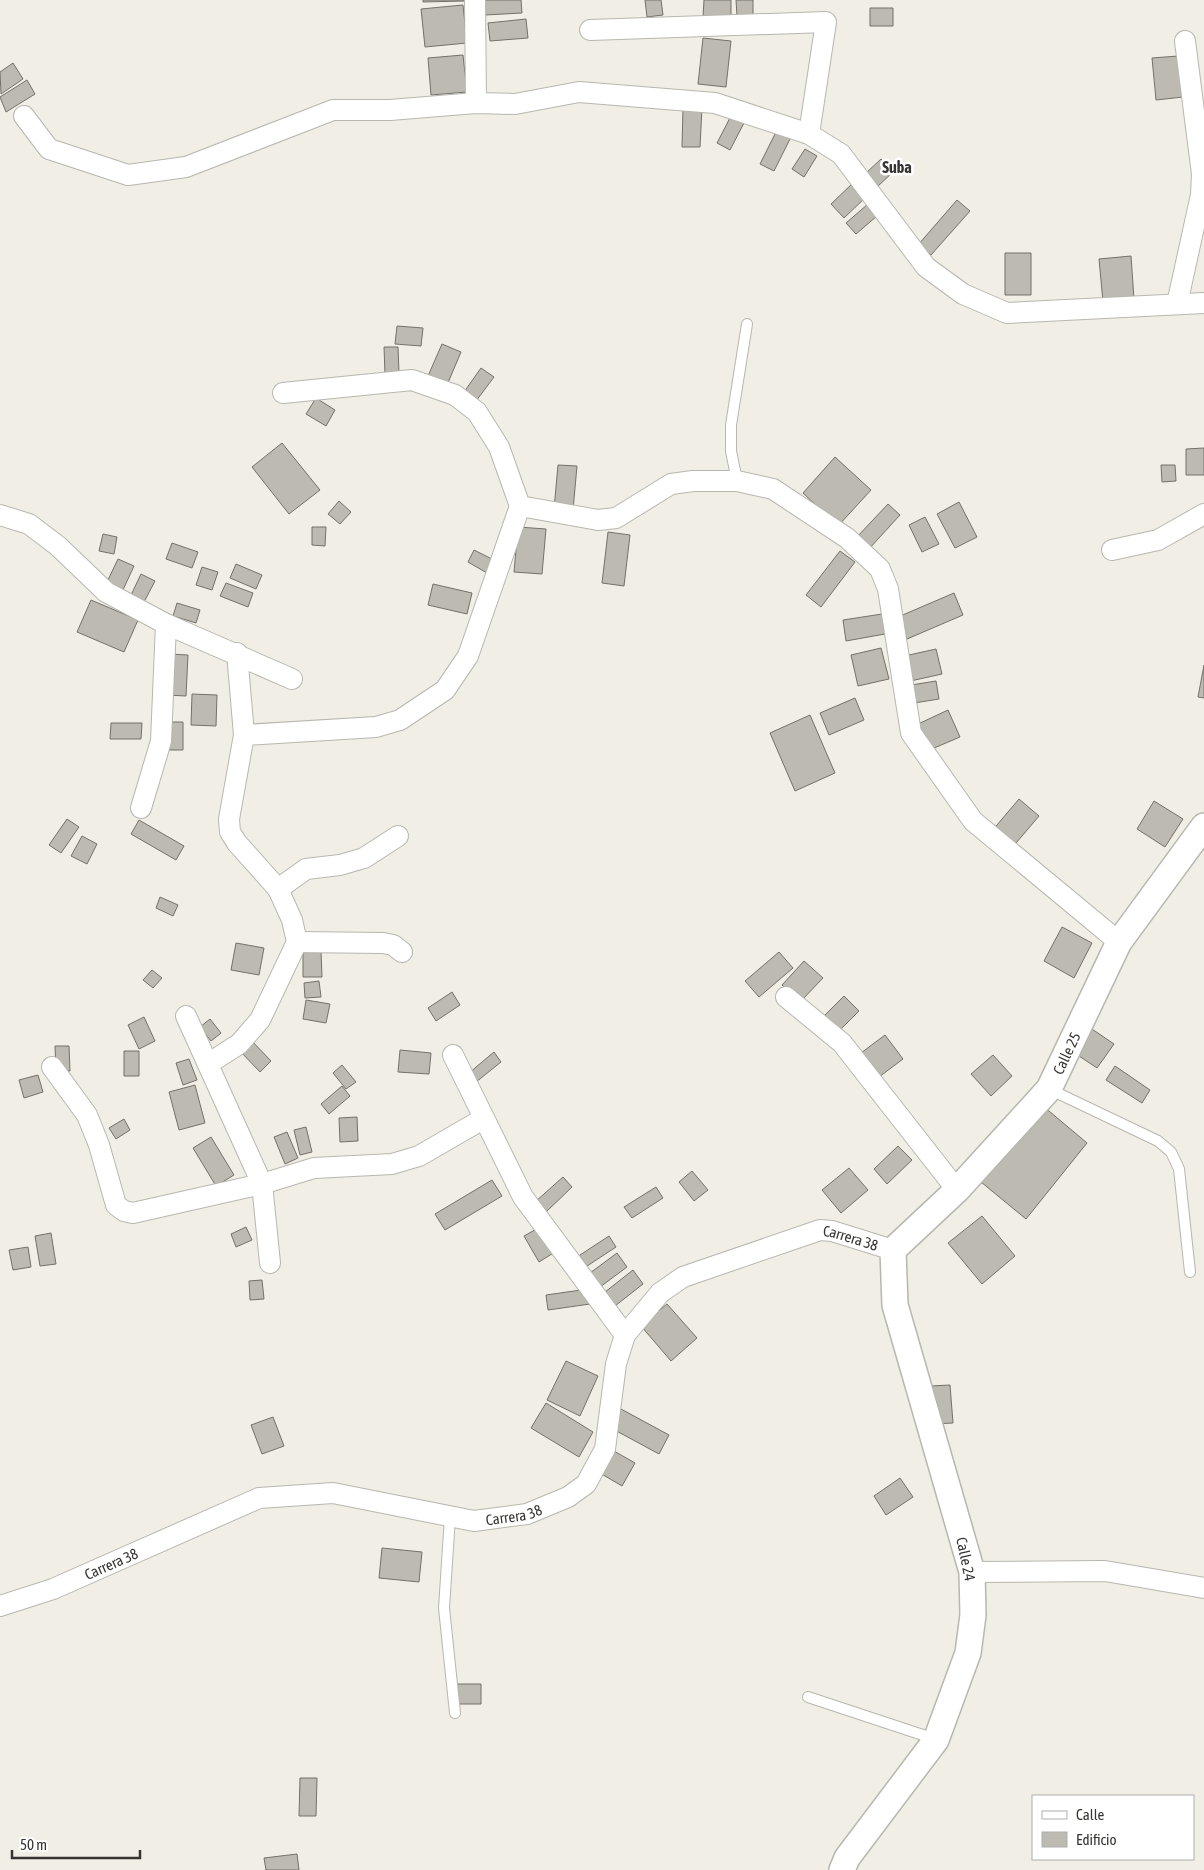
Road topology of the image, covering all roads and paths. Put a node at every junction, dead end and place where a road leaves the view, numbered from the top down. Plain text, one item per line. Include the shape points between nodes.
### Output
1 (475, 0) edge
2 (590, 30) dead end
3 (1185, 42) dead end
4 (476, 102) junction
5 (24, 116) dead end
6 (809, 134) junction
7 (1204, 303) edge
8 (1177, 304) junction
9 (747, 324) dead end
10 (283, 393) dead end
11 (737, 481) junction
12 (520, 506) junction
13 (1204, 514) edge
14 (0, 515) edge
15 (1112, 550) dead end
16 (166, 624) junction
17 (237, 653) junction
18 (292, 680) dead end
19 (244, 735) junction
20 (142, 808) dead end
21 (1204, 826) edge
22 (398, 836) dead end
23 (278, 889) junction
24 (297, 942) junction
25 (1119, 942) junction
26 (402, 952) dead end
27 (786, 997) dead end
28 (186, 1016) dead end
29 (453, 1055) dead end
30 (208, 1064) junction
31 (52, 1068) dead end
32 (1049, 1089) junction
33 (483, 1119) junction
34 (262, 1184) junction
35 (957, 1190) junction
36 (893, 1250) junction
37 (270, 1263) dead end
38 (1190, 1272) dead end
39 (625, 1335) junction
40 (450, 1517) junction
41 (972, 1572) junction
42 (1204, 1588) edge
43 (0, 1606) edge
44 (808, 1697) dead end
45 (455, 1713) dead end
46 (936, 1740) junction
47 (842, 1870) edge

1 - 4 street
2 - 6 street via 826,22
3 - 8 street via 1202,174 1201,195
4 - 5 street via 390,110 334,110 186,167 128,175 49,149
4 - 6 street via 514,104 579,92 715,102
6 - 8 street via 841,154 926,267 963,294 1007,312
7 - 8 street
9 - 11 lane via 731,425
10 - 12 street via 412,380 455,395 477,412 498,448
11 - 12 street via 671,484 616,518 598,520
11 - 25 street via 773,489 847,538 880,569 888,589 911,734 973,822
12 - 19 street via 468,656 445,690 400,720 376,727
13 - 15 street via 1158,540
14 - 16 street via 29,524 58,546 106,592
16 - 17 street
16 - 20 street via 161,741
17 - 18 street
17 - 19 street
19 - 23 street via 228,819 230,832
21 - 25 street, Calle 25
22 - 23 street via 364,858 306,869
23 - 24 street via 292,920
24 - 26 street via 383,943
24 - 30 street via 260,1020 239,1044
25 - 32 street, Calle 25
27 - 35 street via 842,1043
28 - 30 street
29 - 33 street
30 - 34 street
31 - 34 street via 87,1115 116,1205 124,1211 133,1213
32 - 35 street, Calle 25
32 - 38 lane via 1158,1141 1171,1152 1179,1169
33 - 34 street via 419,1156 392,1164 314,1168
33 - 39 street via 523,1196
34 - 37 street
35 - 36 street, Calle 25
36 - 39 street, Carrera 38 via 820,1230 683,1277 660,1293
36 - 41 street, Calle 24 via 895,1305
39 - 40 street, Carrera 38 via 616,1364 605,1449 586,1484 568,1497 527,1514 474,1521
40 - 43 street, Carrera 38 via 333,1493 259,1498 53,1589
40 - 45 lane via 444,1608
41 - 42 street via 1105,1571
41 - 46 street, Calle 24 via 973,1615 968,1653
44 - 46 lane
46 - 47 street, Calle 24 via 847,1858

